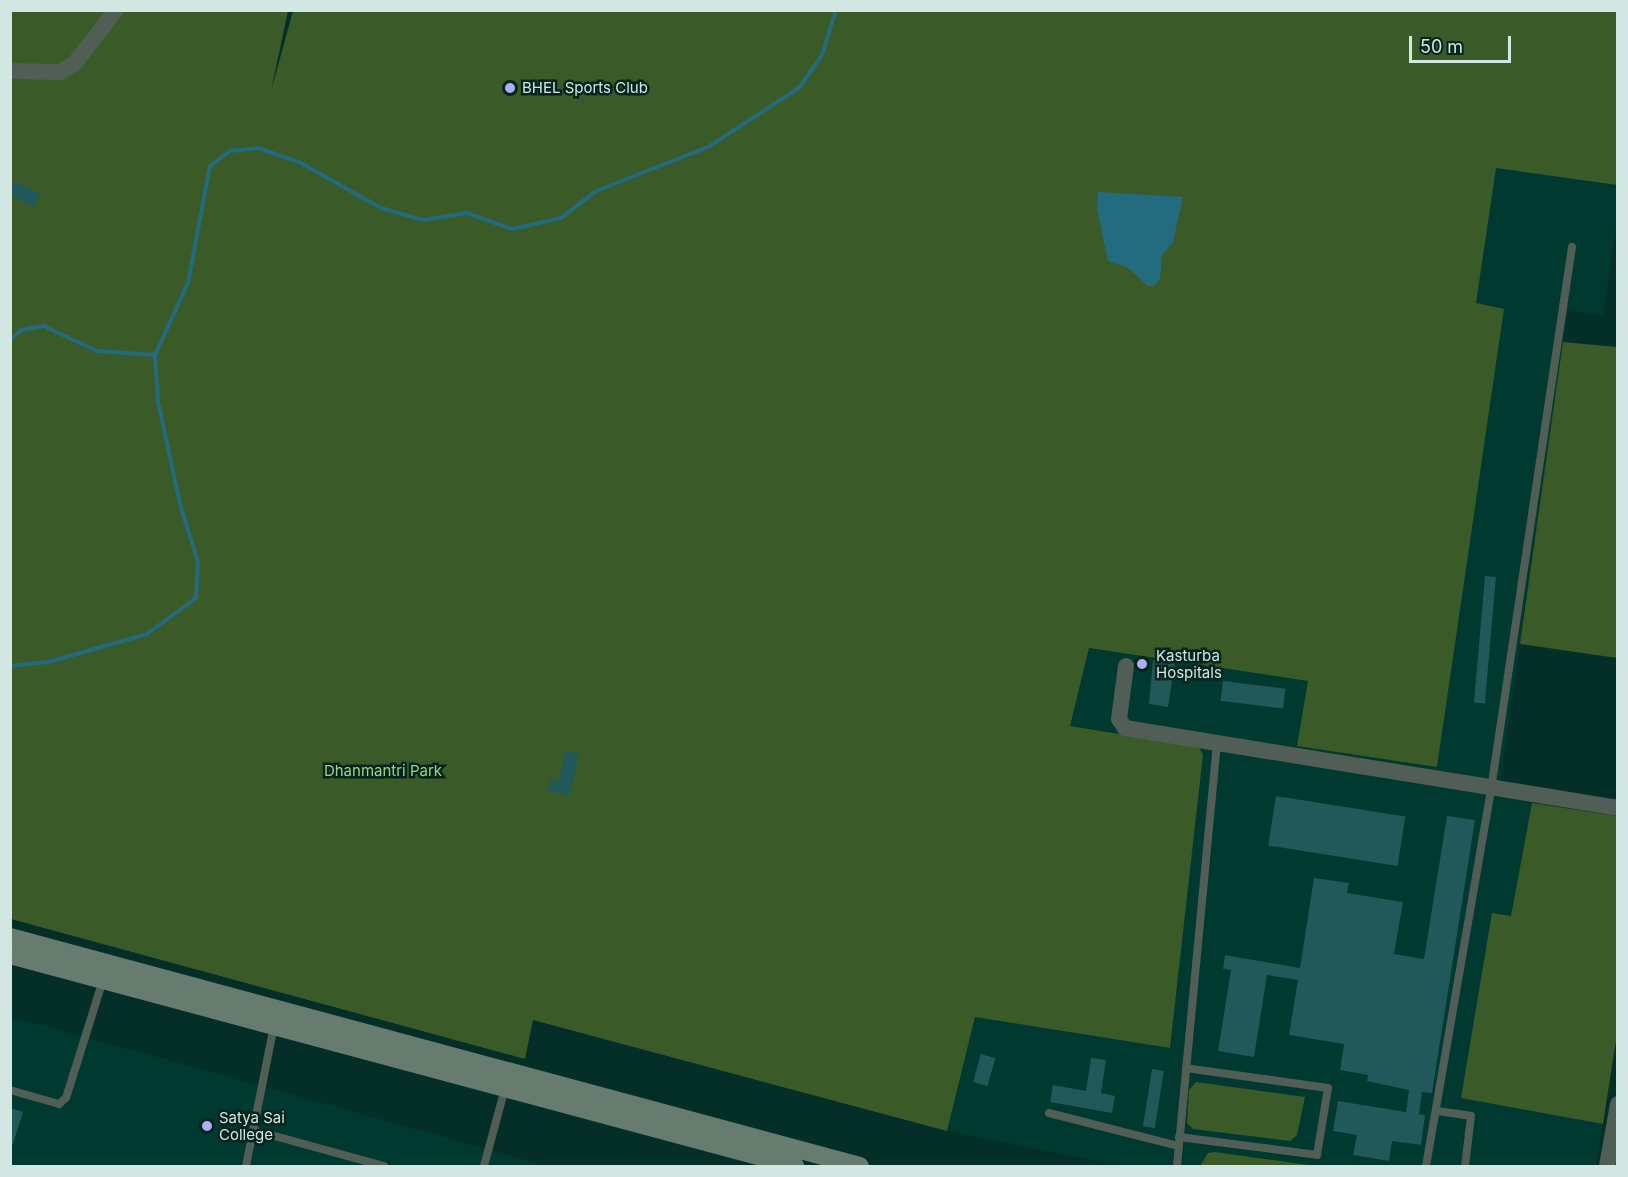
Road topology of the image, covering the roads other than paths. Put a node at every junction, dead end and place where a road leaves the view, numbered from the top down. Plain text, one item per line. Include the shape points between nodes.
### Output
1 (116, 10) edge
2 (10, 71) edge
3 (1572, 247) dead end
4 (1126, 666) dead end
5 (1217, 746) junction
6 (1491, 789) junction
7 (1617, 808) edge
8 (10, 937) edge
9 (10, 954) edge
10 (106, 972) junction
11 (274, 1026) junction
12 (358, 1040) junction
13 (1186, 1068) junction
14 (505, 1088) junction
15 (10, 1090) edge
16 (559, 1094) junction
17 (1617, 1104) edge
18 (1437, 1111) junction
19 (1049, 1113) dead end
20 (253, 1130) junction
21 (1179, 1142) junction
22 (246, 1167) edge
23 (384, 1167) edge
24 (484, 1167) edge
25 (795, 1167) edge
26 (860, 1167) edge
27 (1177, 1167) edge
28 (1426, 1167) edge
29 (1465, 1167) edge
30 (1607, 1167) edge

1 - 2 street via 74,64 60,72
3 - 6 lane
4 - 5 street via 1120,725
5 - 6 street
5 - 13 lane
6 - 7 street
6 - 18 lane
8 - 10 main road
9 - 10 main road
10 - 11 main road
10 - 12 main road
10 - 15 lane via 66,1098 59,1104
11 - 12 main road
11 - 20 lane
12 - 14 main road
12 - 16 main road
13 - 21 lane
13 - 21 lane via 1328,1088 1317,1155
14 - 16 main road
14 - 24 lane
16 - 25 main road
16 - 26 main road
17 - 30 street
18 - 28 lane
18 - 29 lane via 1471,1116
19 - 21 lane
20 - 22 lane
20 - 23 lane
21 - 27 lane

